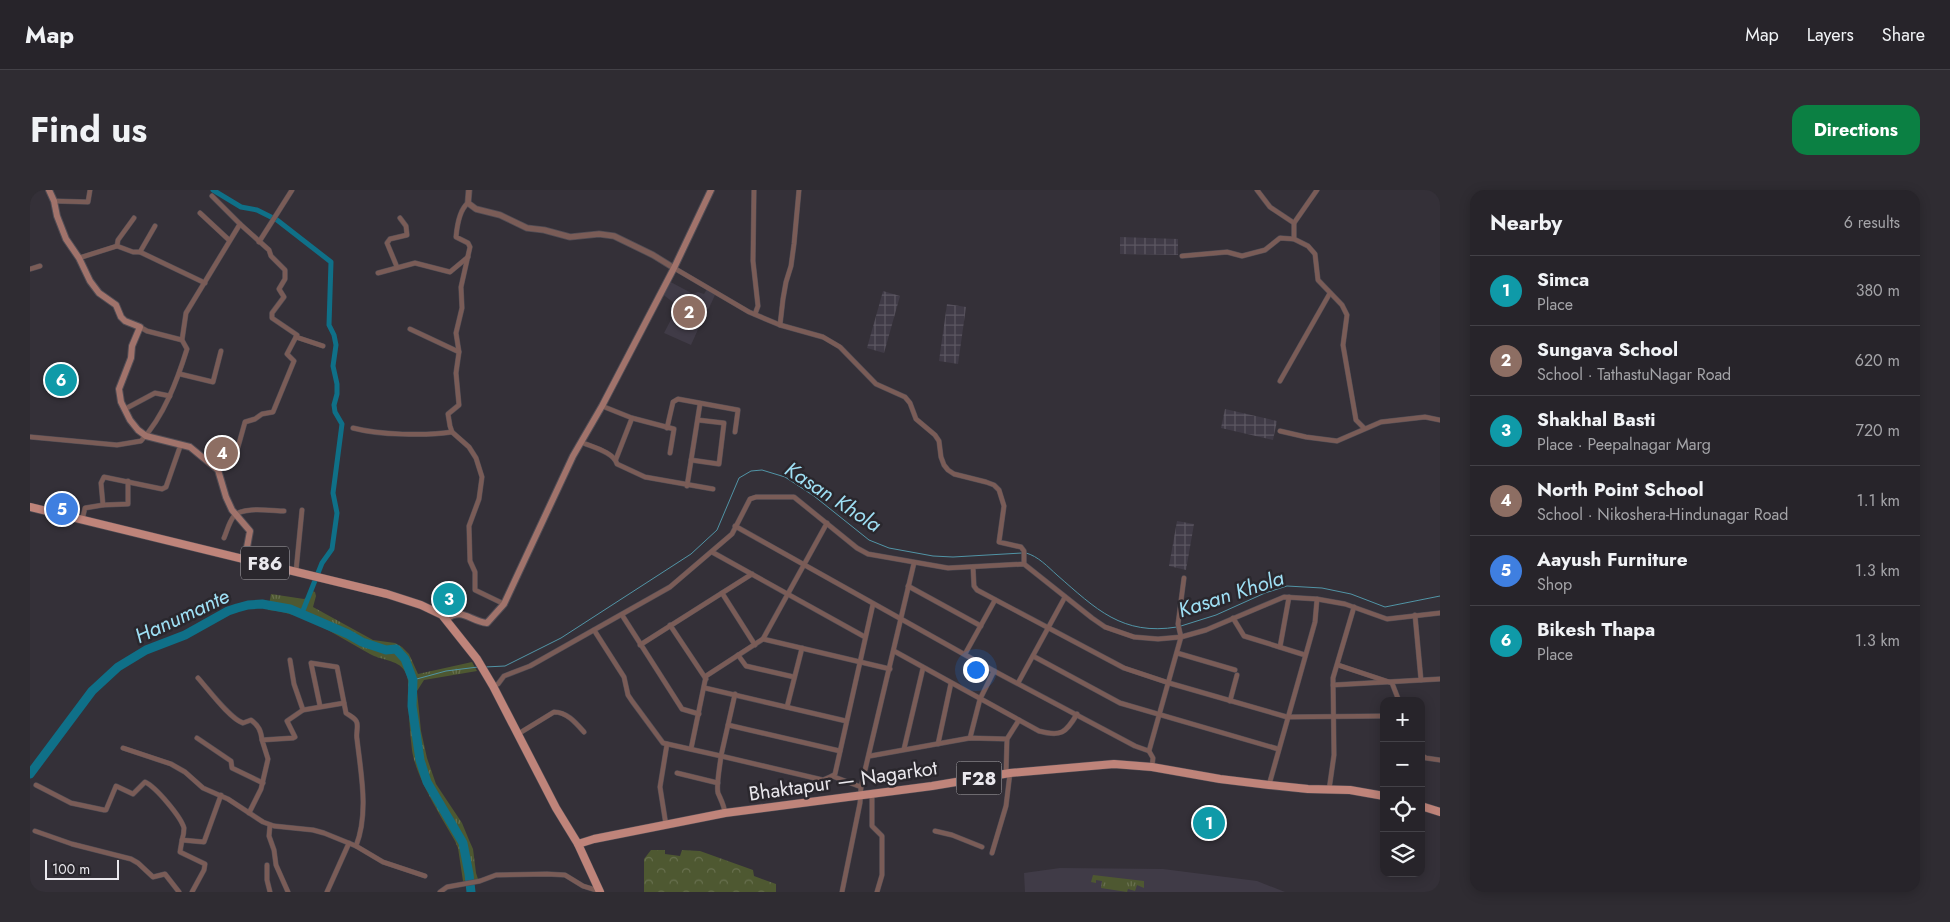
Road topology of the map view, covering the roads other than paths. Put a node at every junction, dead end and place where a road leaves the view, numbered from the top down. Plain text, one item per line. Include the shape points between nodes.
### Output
1 (49, 190) edge
2 (90, 190) edge
3 (292, 190) edge
4 (469, 190) edge
5 (711, 190) edge
6 (754, 190) edge
7 (800, 190) edge
8 (1257, 190) edge
9 (1317, 190) edge
10 (212, 196) dead end
11 (54, 201) junction
12 (468, 203) junction
13 (200, 212) dead end
14 (134, 218) dead end
15 (400, 218) dead end
16 (240, 224) junction
17 (1294, 224) junction
18 (155, 226) dead end
19 (1294, 239) junction
20 (229, 240) junction
21 (258, 242) junction
22 (117, 246) junction
23 (140, 252) junction
24 (1182, 256) dead end
25 (469, 257) junction
26 (79, 258) junction
27 (40, 266) dead end
28 (397, 268) junction
29 (674, 268) junction
30 (30, 269) edge
31 (378, 273) dead end
32 (205, 283) junction
33 (1330, 293) junction
34 (755, 314) junction
35 (780, 325) junction
36 (140, 327) junction
37 (410, 329) dead end
38 (296, 337) junction
39 (182, 340) junction
40 (324, 346) dead end
41 (221, 351) dead end
42 (459, 352) junction
43 (180, 374) junction
44 (1280, 382) dead end
45 (170, 396) junction
46 (700, 404) junction
47 (602, 406) junction
48 (125, 409) junction
49 (632, 418) junction
50 (698, 420) junction
51 (1440, 420) edge
52 (354, 428) dead end
53 (667, 428) junction
54 (1364, 428) junction
55 (1280, 431) dead end
56 (452, 432) junction
57 (735, 432) dead end
58 (146, 436) junction
59 (31, 437) dead end
60 (581, 442) junction
61 (181, 444) junction
62 (670, 453) dead end
63 (616, 459) junction
64 (691, 460) junction
65 (218, 470) junction
66 (128, 481) junction
67 (687, 486) junction
68 (713, 489) dead end
69 (103, 505) junction
70 (30, 507) edge
71 (302, 510) dead end
72 (284, 512) dead end
73 (235, 514) junction
74 (82, 520) junction
75 (827, 523) junction
76 (735, 526) junction
77 (224, 538) dead end
78 (712, 552) junction
79 (245, 558) junction
80 (914, 563) junction
81 (1024, 564) junction
82 (804, 565) junction
83 (973, 566) junction
84 (296, 571) junction
85 (752, 574) junction
86 (1184, 578) dead end
87 (908, 586) junction
88 (722, 593) junction
89 (788, 594) junction
90 (1065, 597) junction
91 (1289, 597) junction
92 (1317, 599) junction
93 (995, 600) junction
94 (504, 604) junction
95 (874, 604) junction
96 (1354, 607) junction
97 (1440, 612) edge
98 (622, 615) junction
99 (1415, 615) junction
100 (1233, 618) junction
101 (446, 619) junction
102 (901, 620) junction
103 (670, 625) junction
104 (980, 626) junction
105 (1048, 629) junction
106 (594, 630) junction
107 (865, 637) junction
108 (1182, 637) junction
109 (763, 639) junction
110 (640, 645) junction
111 (755, 645) junction
112 (1280, 647) junction
113 (802, 648) junction
114 (894, 652) junction
115 (1177, 653) junction
116 (965, 654) junction
117 (738, 655) junction
118 (1305, 655) junction
119 (1034, 656) junction
120 (290, 660) dead end
121 (859, 662) junction
122 (1338, 665) junction
123 (890, 668) junction
124 (923, 668) junction
125 (994, 671) junction
126 (794, 677) junction
127 (198, 678) dead end
128 (1440, 679) edge
129 (706, 680) junction
130 (1420, 680) junction
131 (952, 682) junction
132 (1392, 682) junction
133 (1018, 683) junction
134 (1169, 683) junction
135 (1440, 684) edge
136 (1333, 685) junction
137 (493, 686) junction
138 (705, 688) junction
139 (735, 694) junction
140 (1397, 697) edge
141 (980, 699) junction
142 (1230, 701) junction
143 (344, 703) junction
144 (320, 706) junction
145 (787, 707) junction
146 (304, 710) junction
147 (1159, 713) junction
148 (698, 714) junction
149 (1077, 714) junction
150 (1380, 716) edge
151 (1287, 717) junction
152 (1334, 718) junction
153 (1019, 720) junction
154 (846, 721) junction
155 (728, 725) junction
156 (584, 732) dead end
157 (518, 734) junction
158 (197, 738) dead end
159 (970, 738) junction
160 (1007, 739) junction
161 (262, 740) junction
162 (667, 744) junction
163 (938, 744) junction
164 (123, 748) dead end
165 (1278, 748) junction
166 (691, 749) junction
167 (904, 750) junction
168 (840, 751) junction
169 (1149, 751) junction
170 (721, 756) junction
171 (870, 756) junction
172 (1425, 757) edge
173 (1440, 760) edge
174 (1152, 767) junction
175 (677, 773) dead end
176 (1008, 773) junction
177 (832, 776) junction
178 (718, 782) junction
179 (263, 783) junction
180 (36, 785) dead end
181 (1269, 785) junction
182 (1329, 790) junction
183 (861, 791) junction
184 (872, 794) junction
185 (1380, 795) edge
186 (221, 796) junction
187 (1425, 807) edge
188 (1440, 812) edge
189 (249, 813) junction
190 (725, 813) junction
191 (270, 825) junction
192 (666, 825) junction
193 (35, 831) dead end
194 (936, 832) dead end
195 (182, 840) junction
196 (349, 843) junction
197 (578, 844) junction
198 (356, 846) junction
199 (982, 847) dead end
200 (992, 853) dead end
201 (267, 865) dead end
202 (425, 876) dead end
203 (600, 891) edge
204 (179, 892) edge
205 (192, 892) edge
206 (270, 892) edge
207 (288, 892) edge
208 (327, 892) edge
209 (440, 892) edge
210 (842, 892) edge
211 (877, 892) edge

1 - 11 main road
2 - 11 street via 88,202
3 - 21 street
4 - 12 street
5 - 29 main road
6 - 34 street via 753,261 758,306
7 - 35 street
8 - 17 street via 1270,207
9 - 17 street
10 - 16 street
11 - 26 main road via 66,239
12 - 25 street via 460,217 456,237 468,243
12 - 29 street via 527,228 570,237 614,236
13 - 20 street
14 - 22 street
15 - 28 street via 406,226 407,235 390,239 387,243
16 - 20 street
16 - 21 street
17 - 19 street
18 - 23 street
19 - 24 street via 1280,238 1265,250 1242,256 1227,252
19 - 33 street via 1315,254 1318,280
20 - 32 street
21 - 38 street via 285,270 285,279 279,289 284,297 276,305 272,318
22 - 23 street
22 - 26 street
23 - 32 street
25 - 28 street via 450,272 415,263
25 - 42 street via 456,328
26 - 36 main road via 96,289 116,305 125,321
27 - 30 street
28 - 31 street
29 - 34 street
29 - 47 main road
32 - 39 street via 186,313
33 - 44 street
33 - 54 street via 1347,315 1342,345 1356,420
34 - 35 street
35 - 81 street via 823,336 840,347 876,384 905,397 916,419 939,441 941,457 948,470 994,485 999,490 1004,506 999,542 1021,547
36 - 39 street
36 - 48 main road via 118,389
37 - 42 street
38 - 40 street
38 - 65 street via 288,354 294,361 273,412 245,422 238,447
39 - 43 street via 187,349
41 - 43 street via 213,382
42 - 56 street via 456,373 459,405 448,414
43 - 45 street
45 - 48 street via 155,393
45 - 58 street
46 - 50 street
46 - 53 street via 674,400
46 - 57 street via 738,410
47 - 49 street
47 - 60 main road
48 - 58 main road via 138,430
49 - 53 street
49 - 63 street
50 - 64 street
50 - 64 street via 724,424 719,464
51 - 54 street via 1425,417 1381,422
52 - 56 street via 407,434
53 - 62 street via 674,429
54 - 55 street via 1337,441
56 - 94 street via 469,447 481,469 478,499 469,526 475,590
58 - 59 street via 141,442 117,445
58 - 61 main road
60 - 63 street
60 - 94 main road
61 - 65 main road via 197,451
61 - 66 street via 166,487
63 - 67 street via 618,464 641,476
64 - 67 street
65 - 73 main road
66 - 69 street via 128,504
66 - 69 street via 102,478
67 - 68 street
69 - 74 street via 85,508
70 - 74 main road, F86
71 - 84 street
72 - 73 street via 250,510
73 - 77 street
73 - 79 main road via 250,532
74 - 79 main road, F86
75 - 76 street via 794,497 756,497 750,499
75 - 80 street via 863,551
75 - 82 street
76 - 78 street via 732,534
76 - 82 street
78 - 85 street
78 - 98 street via 670,587
79 - 84 main road, F86
80 - 83 street via 948,568
80 - 87 street
81 - 83 street
81 - 90 street
82 - 89 street
82 - 95 street
83 - 93 street via 975,588
84 - 101 main road, F86 via 400,597 438,612
85 - 88 street
85 - 89 street
86 - 108 street via 1178,624
87 - 102 street
87 - 104 street
88 - 103 street
88 - 111 street
89 - 107 street
89 - 109 street
90 - 105 street
90 - 108 street via 1092,618 1118,632 1158,639
91 - 92 street
91 - 100 street
91 - 112 street
92 - 96 street
92 - 118 street via 1315,622
93 - 104 street
93 - 105 street
94 - 101 main road via 486,622 460,614 452,614
95 - 102 street
95 - 107 street
96 - 99 street via 1387,619
96 - 122 street
97 - 99 street
98 - 106 street
98 - 110 street
99 - 130 street
100 - 108 street
100 - 112 street via 1244,636
101 - 137 main road, F86
102 - 114 street
102 - 116 street
103 - 110 street
103 - 129 street
104 - 116 street
105 - 119 street
105 - 134 street via 1124,668
106 - 137 street via 530,666 504,676
106 - 162 street via 624,677 628,695 659,740
107 - 121 street
108 - 115 street
109 - 111 street
109 - 113 street
110 - 148 street via 682,709
111 - 117 street
112 - 118 street
113 - 121 street
113 - 126 street
114 - 123 street
114 - 124 street
115 - 134 street
115 - 142 street via 1236,672
116 - 125 street
117 - 126 street via 746,666
117 - 129 street via 709,673
118 - 151 street
119 - 133 street
119 - 147 street via 1120,703
120 - 146 street via 294,684
121 - 123 street
121 - 154 street
122 - 132 street
122 - 136 street
123 - 171 street
124 - 131 street
124 - 167 street
125 - 133 street
125 - 141 street
126 - 145 street
127 - 161 street via 239,722 254,722 261,731
128 - 130 street
128 - 135 street
129 - 138 street
130 - 132 street
131 - 141 street
131 - 163 street
132 - 136 street
132 - 140 street
133 - 149 street
134 - 142 street
134 - 147 street
136 - 152 street
137 - 157 main road, F86
138 - 139 street
138 - 148 street
139 - 145 street
139 - 155 street
141 - 153 street
141 - 159 street
142 - 151 street
143 - 144 street
143 - 144 street via 337,667 311,662
143 - 198 street via 346,713 357,723 363,791 362,826
144 - 146 street
145 - 154 street
146 - 161 street via 287,721 295,737
147 - 165 street
147 - 169 street
148 - 166 street
149 - 153 street via 1069,729 1053,734 1039,731
149 - 169 street
150 - 152 street
151 - 152 street
151 - 165 street
152 - 182 street via 1334,755
153 - 160 street
154 - 168 street
155 - 168 street
155 - 170 street
156 - 157 street via 572,720 554,712
157 - 197 main road, F86
158 - 179 street via 228,758 232,768
159 - 160 street
159 - 163 street
160 - 176 street
161 - 179 street via 268,759
162 - 166 street
162 - 192 street via 660,787
163 - 167 street
164 - 186 street via 171,764 202,788
165 - 181 street
166 - 170 street
167 - 171 street
168 - 177 street
169 - 174 street via 1153,758
170 - 177 street via 823,780
170 - 178 street
171 - 183 street
172 - 173 street
174 - 176 main road, Bhaktapur — Nagarkot / F28 via 1114,764
174 - 181 main road, Bhaktapur — Nagarkot / F28
175 - 178 street
176 - 184 main road, Bhaktapur — Nagarkot / F28
176 - 200 street via 1006,806
177 - 183 street
178 - 190 street
179 - 189 street
180 - 195 street via 71,803 106,810 116,786 133,794 145,782 163,797 181,823 184,829
181 - 182 main road, Bhaktapur — Nagarkot / F28
182 - 185 main road, Bhaktapur — Nagarkot / F28
183 - 184 main road, Bhaktapur — Nagarkot / F28
183 - 190 main road, Bhaktapur — Nagarkot / F28
183 - 210 street
184 - 211 street via 872,826 882,836 882,875
186 - 189 street
186 - 195 street via 204,842
187 - 188 main road
189 - 191 street
190 - 192 main road, Bhaktapur — Nagarkot / F28
191 - 196 street via 312,830
191 - 207 street via 268,836
192 - 197 main road, Bhaktapur — Nagarkot / F28
193 - 204 street via 131,858 153,877 164,874
194 - 199 street
195 - 205 street via 180,852 205,864
196 - 198 street
196 - 208 street
197 - 203 main road, F86
198 - 202 street via 390,865
201 - 206 street
203 - 209 street via 565,875 501,874 447,887

